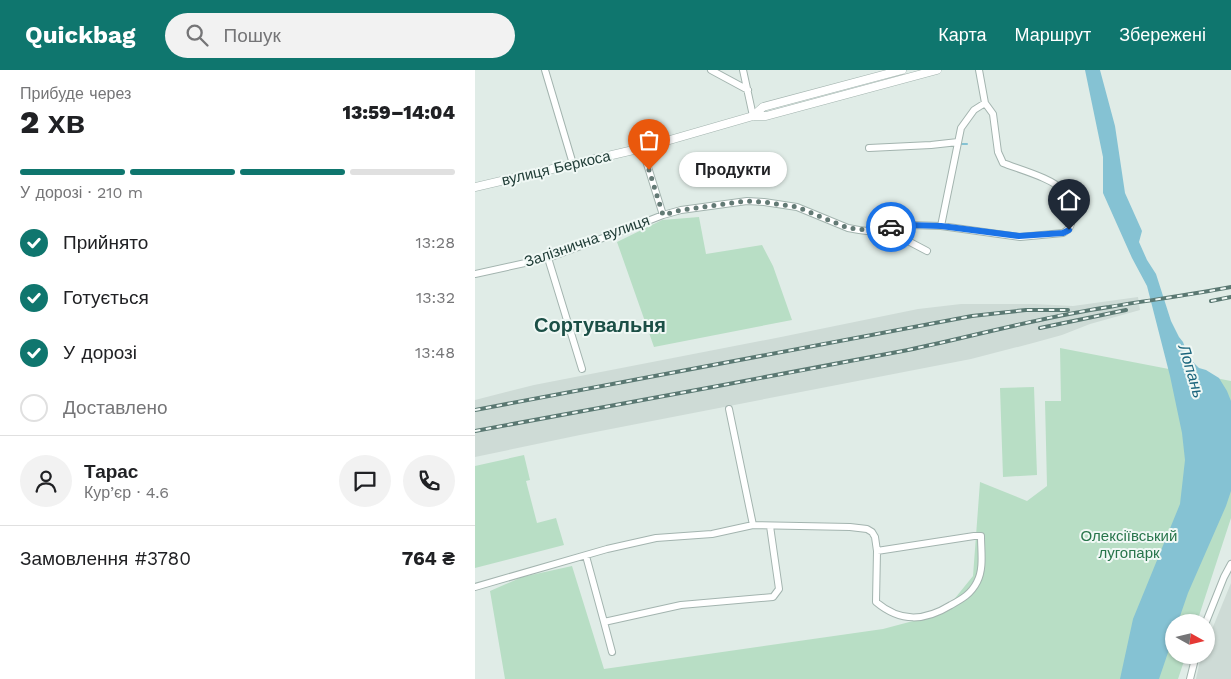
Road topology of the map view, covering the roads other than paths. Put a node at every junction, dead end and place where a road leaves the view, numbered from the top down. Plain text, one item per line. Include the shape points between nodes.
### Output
1 (545, 70) edge
2 (711, 70) edge
3 (743, 70) edge
4 (902, 70) edge
5 (937, 70) edge
6 (979, 70) edge
7 (748, 90) junction
8 (985, 103) junction
9 (753, 116) junction
10 (957, 144) junction
11 (642, 148) junction
12 (869, 148) dead end
13 (573, 164) junction
14 (475, 187) edge
15 (663, 215) junction
16 (941, 226) junction
17 (867, 230) junction
18 (927, 251) dead end
19 (548, 258) junction
20 (475, 274) edge
21 (582, 369) dead end
22 (729, 410) dead end
23 (753, 525) junction
24 (770, 526) junction
25 (877, 551) junction
26 (585, 556) junction
27 (1231, 564) edge
28 (475, 587) edge
29 (1209, 614) edge
30 (603, 622) junction
31 (612, 652) dead end
32 (1194, 664) edge
33 (1190, 679) edge

1 - 13 street
2 - 7 street
3 - 7 street
4 - 9 street, вулиця Беркоса via 763,107
5 - 9 street, вулиця Беркоса via 766,116
6 - 8 street
7 - 9 street
8 - 10 street via 974,110 961,128
8 - 16 street, Залізнична вулиця via 993,114 998,152 1003,163 1056,184 1064,192 1072,225 1063,233 1019,236
9 - 11 street, вулиця Беркоса
10 - 12 street
10 - 16 street
11 - 13 street, вулиця Беркоса
11 - 15 street
13 - 14 street, вулиця Беркоса
15 - 17 street, Залізнична вулиця via 747,201 764,202 797,207 848,228
15 - 19 street, Залізнична вулиця
16 - 17 street, Залізнична вулиця via 910,225
17 - 18 street via 908,241
19 - 20 street, Залізнична вулиця
19 - 21 street
22 - 23 street
23 - 24 street
23 - 26 street via 712,534 656,538
24 - 25 street via 867,529 875,537
24 - 30 street via 779,589 773,597 681,606
25 - 25 street via 876,602 900,616 915,618 942,611 967,596 981,572 981,536
26 - 28 street
26 - 30 street
27 - 29 street
30 - 31 street
32 - 33 street

